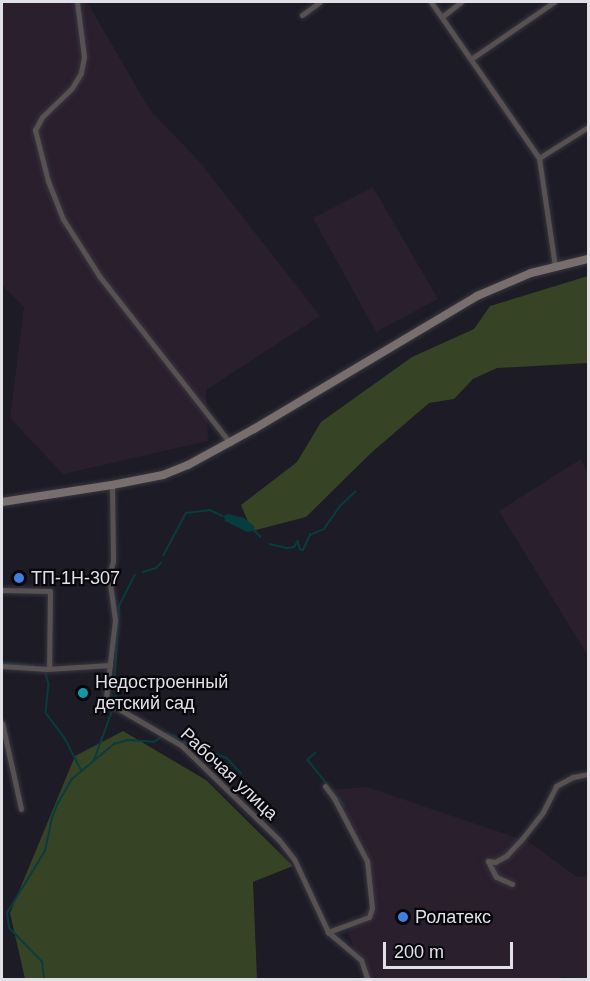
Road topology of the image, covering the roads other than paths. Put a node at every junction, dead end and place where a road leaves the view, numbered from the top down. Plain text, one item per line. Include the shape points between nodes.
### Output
1 (77, 2) edge
2 (320, 2) edge
3 (431, 2) edge
4 (461, 2) edge
5 (554, 2) edge
6 (302, 15) dead end
7 (442, 16) junction
8 (471, 59) junction
9 (588, 127) edge
10 (539, 158) junction
11 (588, 259) edge
12 (555, 266) junction
13 (230, 443) junction
14 (112, 485) junction
15 (2, 502) edge
16 (2, 590) edge
17 (110, 665) junction
18 (2, 666) edge
19 (50, 668) junction
20 (2, 723) edge
21 (588, 774) edge
22 (325, 786) dead end
23 (21, 809) dead end
24 (512, 884) dead end
25 (328, 932) junction
26 (368, 980) edge

1 - 13 street via 84,57 81,73 35,130 48,181 63,219 100,277
2 - 6 street
3 - 7 street
4 - 7 street
5 - 8 street
7 - 8 street
8 - 10 street
9 - 10 street
10 - 12 street
11 - 12 main road
12 - 13 main road via 477,296
13 - 14 main road via 163,475
14 - 15 main road
14 - 17 street, Рабочая улица via 113,561 109,576 115,620
16 - 19 street via 50,591
17 - 19 street
17 - 25 street, Рабочая улица via 105,692 108,702 181,745 279,840 294,859
18 - 19 street
20 - 23 street
21 - 24 street via 556,786 543,812 522,839 506,856 488,861 496,877
22 - 25 street via 367,861 372,908 369,917
25 - 26 street, Рабочая улица via 361,960

